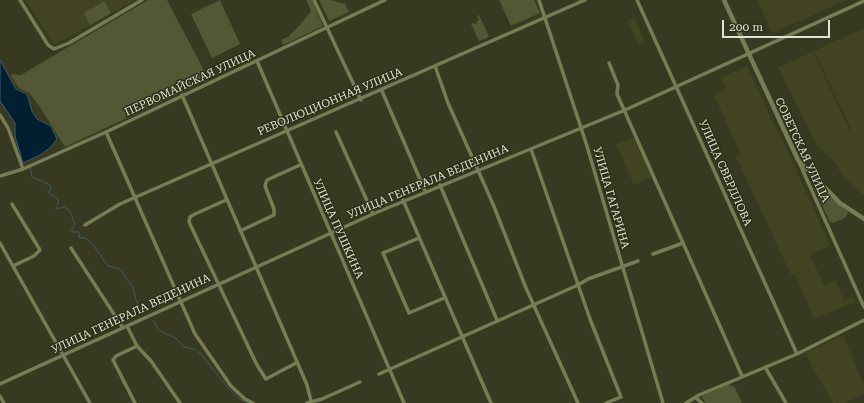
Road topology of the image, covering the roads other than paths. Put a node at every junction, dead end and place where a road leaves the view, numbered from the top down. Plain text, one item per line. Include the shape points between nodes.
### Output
1 (20, 0) edge
2 (142, 0) edge
3 (314, 0) edge
4 (385, 0) edge
5 (539, 0) edge
6 (585, 0) edge
7 (637, 0) edge
8 (724, 0) edge
9 (864, 1) edge
10 (546, 17) junction
11 (327, 28) junction
12 (748, 53) junction
13 (257, 61) junction
14 (609, 63) dead end
15 (435, 66) junction
16 (676, 87) junction
17 (382, 91) junction
18 (182, 95) junction
19 (361, 100) junction
20 (625, 110) junction
21 (0, 115) edge
22 (581, 129) junction
23 (285, 131) junction
24 (106, 132) junction
25 (336, 132) dead end
26 (531, 149) junction
27 (798, 160) junction
28 (213, 164) junction
29 (300, 165) junction
30 (23, 169) junction
31 (478, 170) junction
32 (0, 176) edge
33 (440, 185) junction
34 (425, 191) junction
35 (135, 199) junction
36 (226, 200) junction
37 (403, 200) junction
38 (12, 204) dead end
39 (373, 214) junction
40 (864, 219) edge
41 (85, 225) dead end
42 (240, 231) junction
43 (329, 234) junction
44 (419, 238) junction
45 (0, 243) edge
46 (683, 243) junction
47 (71, 248) dead end
48 (652, 254) dead end
49 (638, 261) dead end
50 (622, 265) junction
51 (13, 266) junction
52 (256, 267) junction
53 (218, 284) junction
54 (578, 285) junction
55 (444, 298) junction
56 (179, 301) junction
57 (534, 304) junction
58 (864, 307) edge
59 (497, 320) junction
60 (864, 320) edge
61 (125, 327) junction
62 (462, 337) junction
63 (137, 346) junction
64 (797, 354) junction
65 (63, 355) junction
66 (296, 364) junction
67 (765, 367) junction
68 (388, 369) junction
69 (379, 374) dead end
70 (742, 376) junction
71 (360, 382) dead end
72 (0, 384) edge
73 (0, 396) edge
74 (696, 398) junction
75 (311, 401) junction
76 (4, 403) edge
77 (90, 403) edge
78 (135, 403) edge
79 (180, 403) edge
80 (253, 403) edge
81 (307, 403) edge
82 (404, 403) edge
83 (491, 403) edge
84 (578, 403) edge
85 (606, 403) edge
86 (663, 403) edge
87 (686, 403) edge
88 (702, 403) edge
89 (786, 403) edge

1 - 2 street via 48,45 54,49 70,43
3 - 11 street
4 - 11 street, ПЕРВОМАЙСКАЯ УЛИЦА
5 - 10 street, УЛИЦА ГАГАРИНА
6 - 10 street, РЕВОЛЮЦИОННАЯ УЛИЦА
7 - 16 street, УЛИЦА СВЕРДЛОВА
8 - 12 street, СОВЕТСКАЯ УЛИЦА
9 - 12 street, УЛИЦА ГЕНЕРАЛА ВЕДЕНИНА
10 - 15 street, РЕВОЛЮЦИОННАЯ УЛИЦА
10 - 22 street, УЛИЦА ГАГАРИНА
11 - 13 street, ПЕРВОМАЙСКАЯ УЛИЦА
11 - 19 street
12 - 16 street, УЛИЦА ГЕНЕРАЛА ВЕДЕНИНА
12 - 27 street, СОВЕТСКАЯ УЛИЦА
13 - 18 street, ПЕРВОМАЙСКАЯ УЛИЦА
13 - 23 street, УЛИЦА ПУШКИНА
14 - 20 street via 618,85 617,94
15 - 17 street, РЕВОЛЮЦИОННАЯ УЛИЦА
15 - 31 street via 448,103
16 - 20 street, УЛИЦА ГЕНЕРАЛА ВЕДЕНИНА
16 - 64 street, УЛИЦА СВЕРДЛОВА
17 - 19 street, РЕВОЛЮЦИОННАЯ УЛИЦА
17 - 34 street
18 - 24 street, ПЕРВОМАЙСКАЯ УЛИЦА
18 - 28 street
19 - 23 street, РЕВОЛЮЦИОННАЯ УЛИЦА
20 - 22 street, УЛИЦА ГЕНЕРАЛА ВЕДЕНИНА
20 - 46 street
21 - 30 street via 8,128
22 - 26 street, УЛИЦА ГЕНЕРАЛА ВЕДЕНИНА
22 - 50 street, УЛИЦА ГАГАРИНА
23 - 28 street, РЕВОЛЮЦИОННАЯ УЛИЦА
23 - 29 street, УЛИЦА ПУШКИНА
24 - 30 street, ПЕРВОМАЙСКАЯ УЛИЦА
24 - 35 street
25 - 39 street
26 - 31 street, УЛИЦА ГЕНЕРАЛА ВЕДЕНИНА
26 - 54 street
27 - 40 street via 840,202
27 - 58 street, СОВЕТСКАЯ УЛИЦА
28 - 35 street, РЕВОЛЮЦИОННАЯ УЛИЦА
28 - 36 street
29 - 42 street via 265,182 274,216
29 - 43 street, УЛИЦА ПУШКИНА
30 - 32 street, ПЕРВОМАЙСКАЯ УЛИЦА
31 - 33 street, УЛИЦА ГЕНЕРАЛА ВЕДЕНИНА
31 - 57 street
33 - 34 street, УЛИЦА ГЕНЕРАЛА ВЕДЕНИНА
33 - 59 street
34 - 37 street, УЛИЦА ГЕНЕРАЛА ВЕДЕНИНА
35 - 41 street, РЕВОЛЮЦИОННАЯ УЛИЦА
35 - 56 street
36 - 42 street
36 - 53 street via 189,219
37 - 39 street, УЛИЦА ГЕНЕРАЛА ВЕДЕНИНА
37 - 44 street
38 - 51 street via 40,250 34,256
39 - 43 street, УЛИЦА ГЕНЕРАЛА ВЕДЕНИНА
42 - 52 street
43 - 52 street, УЛИЦА ГЕНЕРАЛА ВЕДЕНИНА
43 - 68 street, УЛИЦА ПУШКИНА
44 - 55 street
44 - 55 street via 383,253 409,313
45 - 51 street
46 - 48 street
46 - 70 street
47 - 61 street
49 - 50 street
50 - 54 street
50 - 86 street, УЛИЦА ГАГАРИНА
51 - 65 street
52 - 53 street, УЛИЦА ГЕНЕРАЛА ВЕДЕНИНА
52 - 66 street
53 - 56 street, УЛИЦА ГЕНЕРАЛА ВЕДЕНИНА
53 - 66 street via 266,379
54 - 57 street
54 - 85 street via 621,397
55 - 62 street
56 - 61 street, УЛИЦА ГЕНЕРАЛА ВЕДЕНИНА
56 - 80 street via 195,334 231,386
57 - 59 street
57 - 84 street
59 - 62 street
60 - 64 street
61 - 63 street
61 - 65 street, УЛИЦА ГЕНЕРАЛА ВЕДЕНИНА
62 - 68 street
62 - 83 street
63 - 78 street via 114,358 116,369
63 - 79 street via 151,361
64 - 67 street
65 - 72 street, УЛИЦА ГЕНЕРАЛА ВЕДЕНИНА
65 - 77 street
66 - 75 street via 307,385
67 - 70 street
67 - 89 street
68 - 69 street
68 - 82 street, УЛИЦА ПУШКИНА
70 - 74 street
71 - 75 street via 322,399
73 - 76 street
74 - 87 street
74 - 88 street
75 - 81 street

